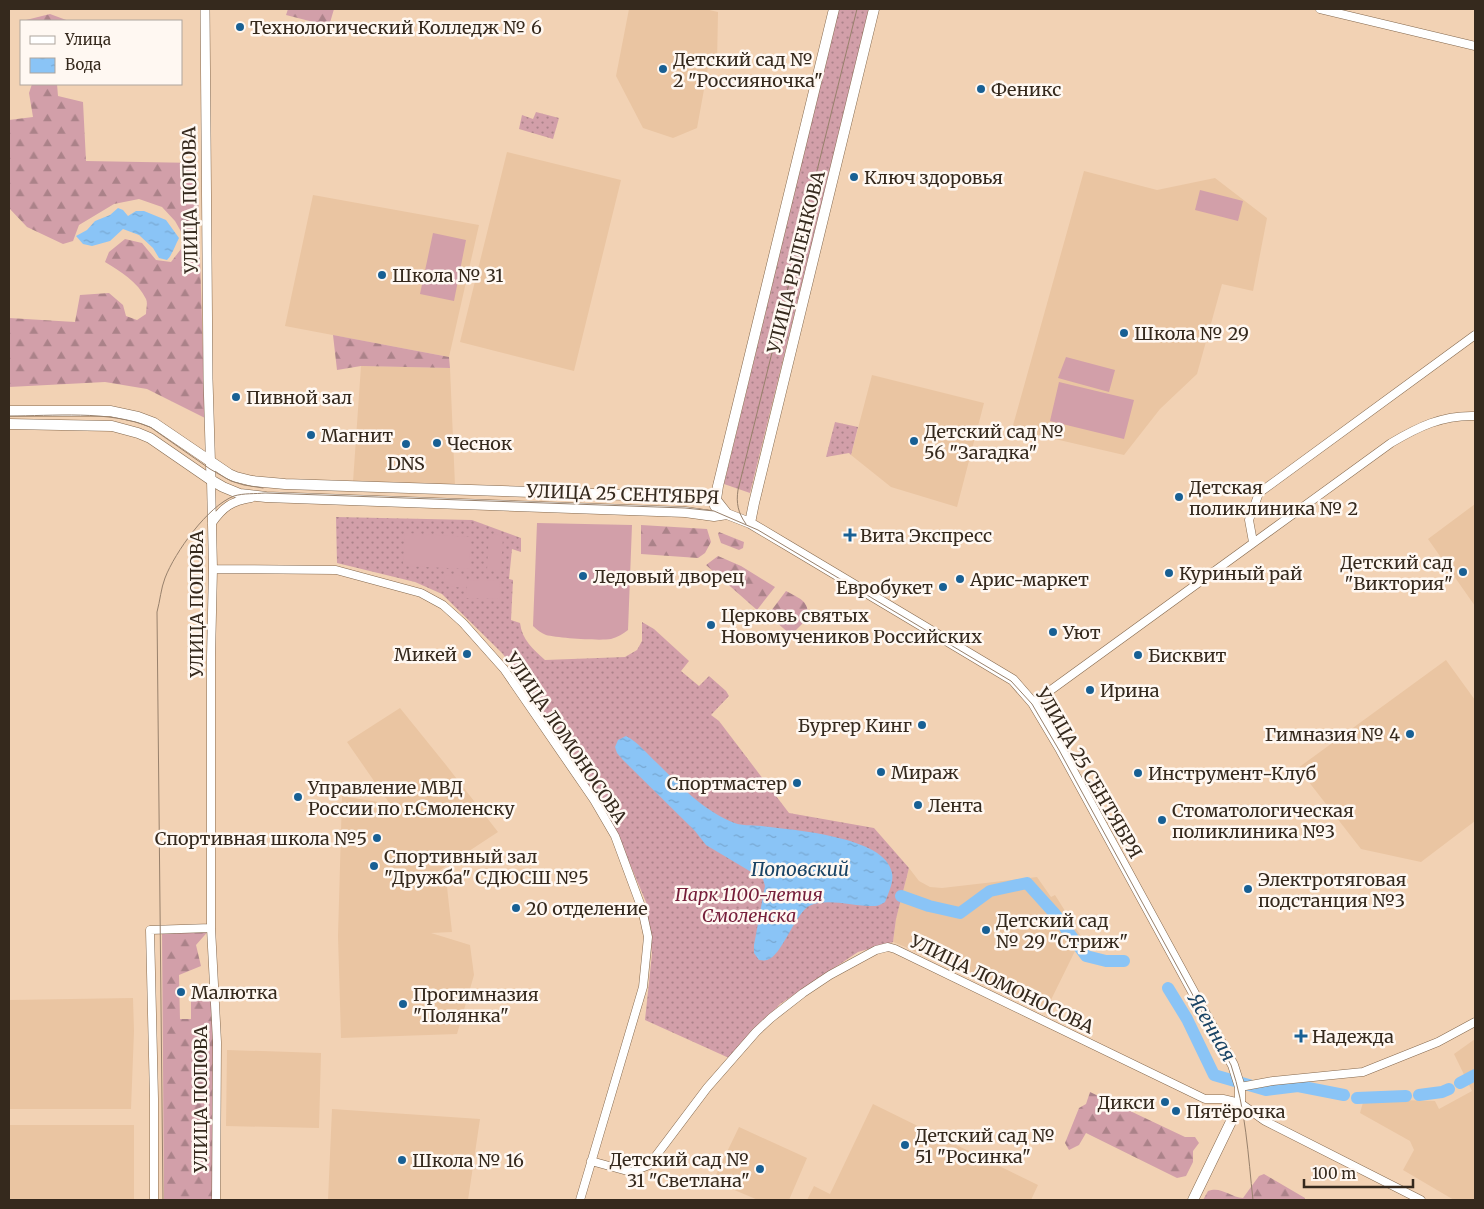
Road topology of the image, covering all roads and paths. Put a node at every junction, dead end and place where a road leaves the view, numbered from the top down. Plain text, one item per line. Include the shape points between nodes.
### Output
1 (205, 9) edge
2 (834, 9) edge
3 (874, 9) edge
4 (1320, 9) edge
5 (1475, 46) edge
6 (1475, 335) edge
7 (9, 411) edge
8 (1475, 416) edge
9 (9, 424) edge
10 (210, 461) junction
11 (210, 480) junction
12 (266, 497) junction
13 (716, 500) junction
14 (727, 514) junction
15 (714, 516) junction
16 (212, 523) junction
17 (750, 524) junction
18 (1253, 542) junction
19 (213, 569) junction
20 (1034, 703) junction
21 (211, 928) junction
22 (1475, 1022) edge
23 (1241, 1087) junction
24 (1240, 1103) junction
25 (591, 1161) junction
26 (154, 1200) edge
27 (216, 1200) edge
28 (580, 1200) edge
29 (1193, 1200) edge
30 (1421, 1200) edge

1 - 10 street, УЛИЦА ПОПОВА
2 - 13 main road, УЛИЦА РЫЛЕНКОВА
3 - 17 main road, УЛИЦА РЫЛЕНКОВА
4 - 5 street
6 - 18 street via 1259,493 1250,520
7 - 10 main road via 110,411 138,416
8 - 18 street via 1446,419 1417,428 1391,443
9 - 11 main road, УЛИЦА 25 СЕНТЯБРЯ via 112,426 138,433
10 - 11 street, УЛИЦА ПОПОВА
10 - 13 main road via 236,477 270,483
11 - 12 main road, УЛИЦА 25 СЕНТЯБРЯ via 240,494
11 - 16 street, УЛИЦА ПОПОВА
12 - 15 main road, УЛИЦА 25 СЕНТЯБРЯ via 685,512
12 - 16 street via 239,500 223,509
13 - 14 main road
13 - 15 main road, УЛИЦА РЫЛЕНКОВА
14 - 15 main road, УЛИЦА 25 СЕНТЯБРЯ
14 - 17 main road, УЛИЦА 25 СЕНТЯБРЯ
16 - 19 street, УЛИЦА ПОПОВА
17 - 20 main road, УЛИЦА 25 СЕНТЯБРЯ via 1013,680
18 - 20 street
19 - 21 street, УЛИЦА ПОПОВА
19 - 25 street, УЛИЦА ЛОМОНОСОВА via 336,570 421,593 443,605 504,669 594,800 615,836 642,909 648,937 643,987
20 - 23 main road, УЛИЦА 25 СЕНТЯБРЯ via 1233,1065
21 - 26 street via 150,930
21 - 27 street, УЛИЦА ПОПОВА via 217,1042
22 - 23 street via 1436,1043 1363,1072
23 - 24 main road, УЛИЦА 25 СЕНТЯБРЯ
24 - 25 street, УЛИЦА ЛОМОНОСОВА via 1205,1098 888,947 876,950 830,975 771,1018 707,1088 649,1165 630,1172
24 - 29 main road
24 - 30 street via 1265,1121
25 - 28 street, УЛИЦА ЛОМОНОСОВА

